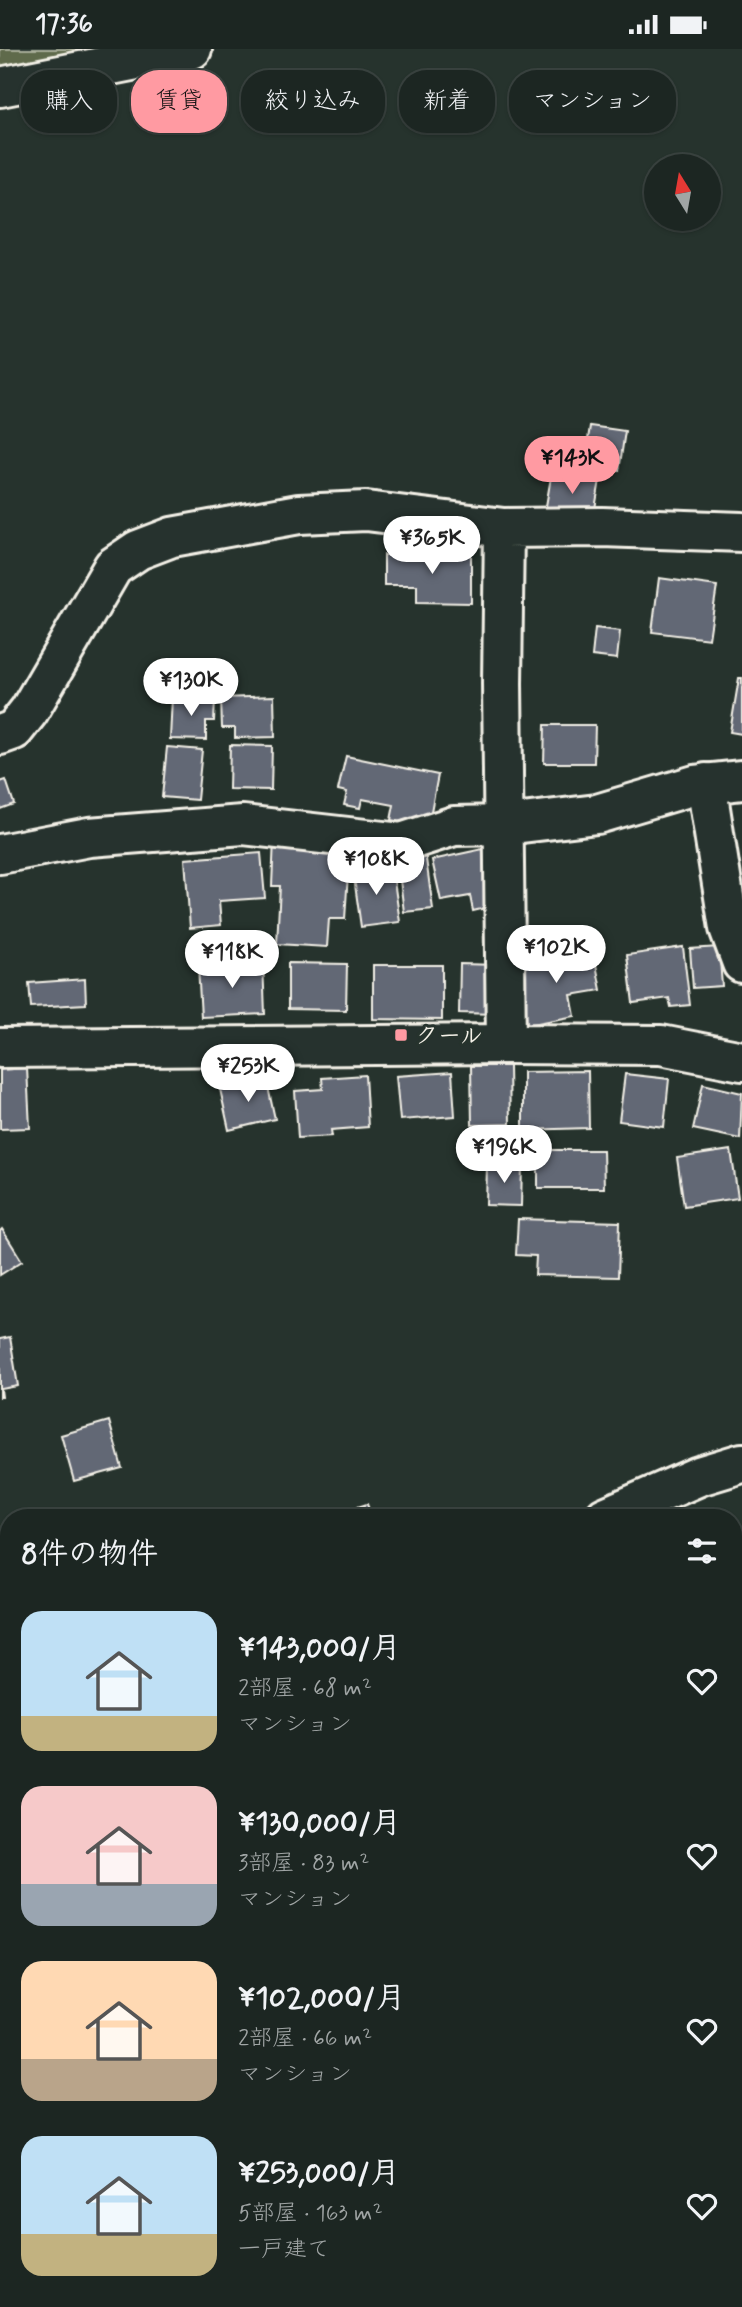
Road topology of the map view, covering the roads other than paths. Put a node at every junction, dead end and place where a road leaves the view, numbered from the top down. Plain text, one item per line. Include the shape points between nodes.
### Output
1 (192, 49) edge
2 (0, 87) edge
3 (505, 528) junction
4 (742, 532) edge
5 (0, 735) edge
6 (724, 781) edge
7 (505, 825) junction
8 (0, 854) edge
9 (742, 963) edge
10 (506, 1044) junction
11 (0, 1048) edge
12 (742, 1061) edge
13 (742, 1463) edge
14 (623, 1509) edge

1 - 2 street
3 - 4 street
3 - 5 street via 366,511 299,514 172,537 138,550 113,567 29,711 14,730
3 - 7 street
6 - 7 street via 597,814
6 - 9 street via 729,928
7 - 8 street via 454,826 401,843 243,825 89,837
7 - 10 street
10 - 11 street
10 - 12 street via 661,1045
13 - 14 street

